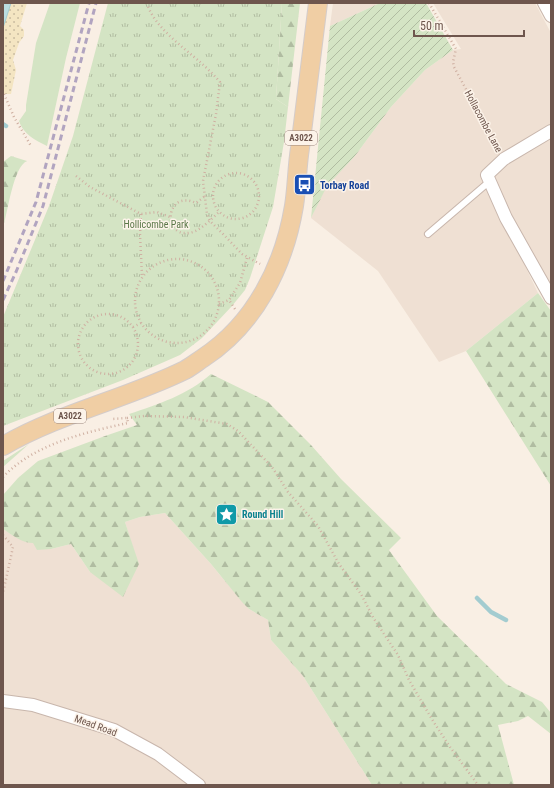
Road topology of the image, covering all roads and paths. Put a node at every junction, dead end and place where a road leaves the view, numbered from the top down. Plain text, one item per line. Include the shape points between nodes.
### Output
1 (147, 3) edge
2 (318, 3) edge
3 (430, 3) edge
4 (544, 3) edge
5 (551, 16) edge
6 (4, 94) dead end
7 (551, 131) edge
8 (32, 146) dead end
9 (504, 160) junction
10 (76, 176) dead end
11 (490, 181) junction
12 (204, 197) junction
13 (219, 212) junction
14 (141, 214) junction
15 (170, 217) junction
16 (210, 221) junction
17 (428, 234) dead end
18 (246, 258) junction
19 (276, 271) junction
20 (142, 276) junction
21 (551, 298) edge
22 (229, 300) junction
23 (219, 304) junction
24 (232, 306) dead end
25 (141, 323) junction
26 (133, 327) junction
27 (127, 418) junction
28 (108, 420) dead end
29 (3, 446) edge
30 (3, 477) edge
31 (3, 535) edge
32 (3, 593) edge
33 (3, 701) edge
34 (199, 785) edge
35 (478, 785) edge

1 - 12 path via 158,24 220,82 203,181
2 - 19 main road, A3022 via 294,205
3 - 9 path, Hollacombe Lane via 456,49 454,67
4 - 5 street
6 - 8 path via 14,117
7 - 9 street
9 - 11 street, Hollacombe Lane via 487,175
10 - 14 path via 90,187
11 - 17 lane
11 - 21 street via 506,218
12 - 15 path via 196,203 190,200 180,202 172,209
12 - 16 path
13 - 13 path via 232,219 248,217 254,212 260,197 255,182 243,174 236,173 229,174 217,182 213,198
13 - 16 path
14 - 15 path via 156,212
14 - 20 path
15 - 16 path via 174,227 184,233 194,231
16 - 18 path
18 - 19 path
18 - 22 path via 240,283
19 - 29 main road, A3022 via 254,309 231,336 220,347 187,369 140,390 59,420
20 - 23 path via 152,266 164,260 178,258 191,261 203,268 212,278 218,290
20 - 25 path via 136,288 134,302
22 - 23 path
22 - 24 path
23 - 25 path via 217,315 205,333 185,342 163,341 144,329
25 - 26 path
26 - 26 path via 126,320 112,314 98,315 89,320 82,327 77,346 85,365 103,374 113,374 130,365 136,356 138,346
27 - 28 path
27 - 30 path via 128,422 74,437 32,454
27 - 35 path via 184,417 227,424 272,467 288,492 318,526 339,564 361,594 398,655 433,721
31 - 32 path via 13,547
33 - 34 street, Mead Road via 33,705 114,730 158,754

